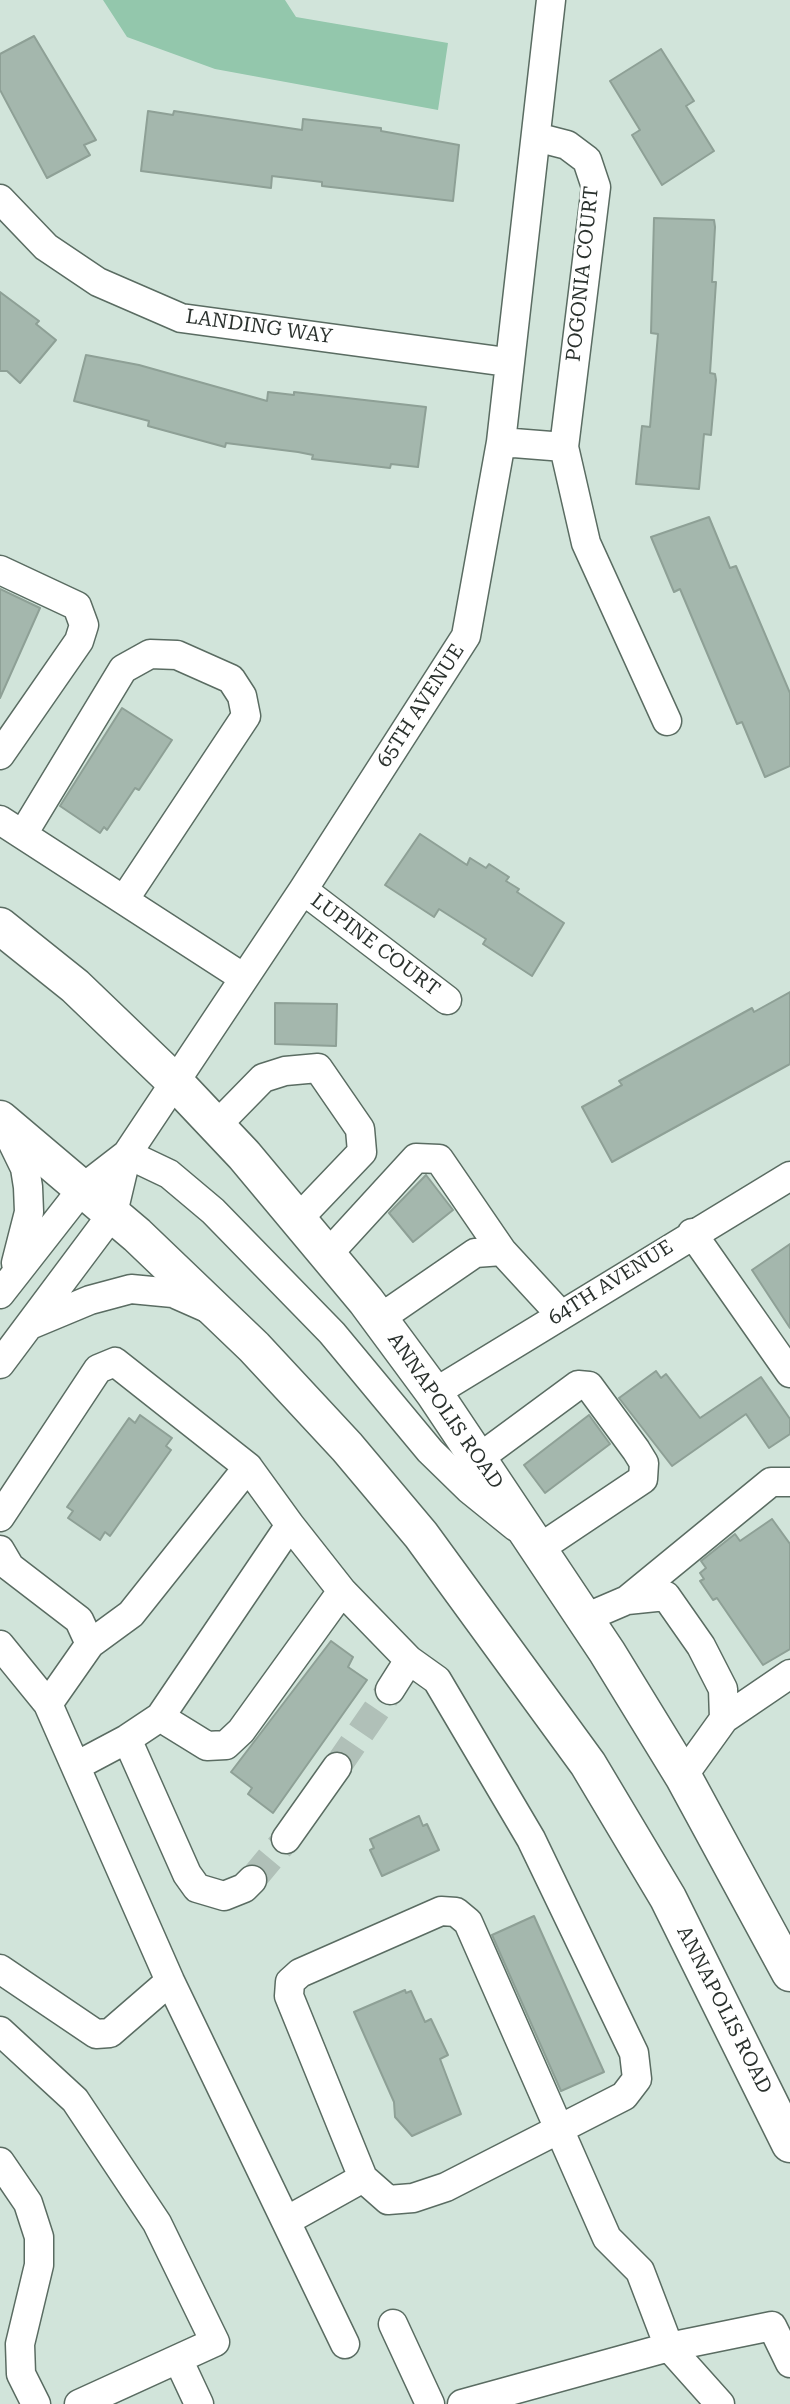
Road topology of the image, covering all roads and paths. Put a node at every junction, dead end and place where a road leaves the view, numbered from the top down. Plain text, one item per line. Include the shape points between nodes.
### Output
1 (551, 0) edge
2 (536, 137) junction
3 (0, 199) edge
4 (507, 362) junction
5 (501, 442) junction
6 (564, 447) junction
7 (0, 570) edge
8 (667, 721) dead end
9 (0, 755) edge
10 (11, 827) edge
11 (303, 890) junction
12 (124, 900) junction
13 (0, 926) edge
14 (244, 978) junction
15 (447, 1000) dead end
16 (175, 1082) junction
17 (0, 1119) edge
18 (216, 1126) junction
19 (127, 1154) junction
20 (790, 1176) edge
21 (83, 1188) junction
22 (113, 1213) junction
23 (298, 1219) junction
24 (692, 1233) junction
25 (502, 1251) junction
26 (328, 1254) junction
27 (6, 1285) edge
28 (215, 1311) junction
29 (560, 1314) junction
30 (379, 1319) junction
31 (26, 1327) junction
32 (0, 1364) edge
33 (790, 1373) edge
34 (434, 1393) junction
35 (479, 1458) junction
36 (248, 1467) junction
37 (790, 1482) edge
38 (0, 1517) edge
39 (290, 1525) junction
40 (538, 1545) junction
41 (0, 1550) edge
42 (342, 1591) junction
43 (627, 1600) junction
44 (585, 1618) junction
45 (90, 1644) junction
46 (0, 1645) edge
47 (409, 1660) junction
48 (790, 1674) edge
49 (390, 1690) tunnel mouth
50 (48, 1704) junction
51 (160, 1717) junction
52 (724, 1719) junction
53 (127, 1739) junction
54 (78, 1765) junction
55 (337, 1767) tunnel mouth
56 (683, 1776) junction
57 (286, 1839) tunnel mouth
58 (252, 1880) tunnel mouth
59 (779, 1926) edge
60 (0, 1969) edge
61 (790, 1973) edge
62 (170, 1981) junction
63 (0, 2031) edge
64 (561, 2131) junction
65 (790, 2144) edge
66 (0, 2162) edge
67 (363, 2178) junction
68 (286, 2221) junction
69 (393, 2324) dead end
70 (345, 2344) dead end
71 (669, 2347) junction
72 (178, 2359) junction
73 (790, 2363) edge
74 (36, 2404) edge
75 (79, 2404) edge
76 (199, 2404) edge
77 (430, 2404) edge
78 (462, 2404) edge
79 (720, 2404) edge

1 - 2 street, 65TH AVENUE
2 - 4 street, 65TH AVENUE
2 - 6 street, POGONIA COURT via 567,145 587,160 596,187
3 - 4 street, LANDING WAY via 46,247 98,282 181,318
4 - 5 street, 65TH AVENUE
5 - 6 street
5 - 11 street, 65TH AVENUE via 466,636
6 - 8 street, POGONIA COURT via 586,543
7 - 9 street via 77,606 84,625 79,641
10 - 12 street
10 - 12 street via 123,669 150,654 177,655 231,679 246,716
11 - 14 street, 65TH AVENUE
11 - 15 street, LUPINE COURT
12 - 14 street
13 - 16 main road, ANNAPOLIS ROAD via 75,986
14 - 16 street, 65TH AVENUE
16 - 18 main road, ANNAPOLIS ROAD
16 - 19 street, 65TH AVENUE
17 - 21 main road, ANNAPOLIS ROAD
17 - 27 street via 20,1156 29,1212
18 - 23 main road, ANNAPOLIS ROAD
18 - 23 street via 263,1078 318,1068 360,1129 362,1152
19 - 21 street, 65TH AVENUE
19 - 22 street
19 - 40 street via 169,1174 213,1211 332,1333 430,1451
20 - 24 street, 64TH AVENUE
21 - 22 main road, ANNAPOLIS ROAD
21 - 27 street, 65TH AVENUE
22 - 28 main road, ANNAPOLIS ROAD
22 - 31 street
23 - 26 main road, ANNAPOLIS ROAD
24 - 29 street, 64TH AVENUE
24 - 33 street
25 - 26 street via 439,1159 416,1158
25 - 29 street
25 - 30 street via 475,1253
26 - 30 main road, ANNAPOLIS ROAD
28 - 31 street via 173,1293 131,1289
28 - 65 main road, ANNAPOLIS ROAD via 347,1447 421,1535 588,1764 668,1898
29 - 34 street, 64TH AVENUE
30 - 34 main road, ANNAPOLIS ROAD
31 - 32 street
34 - 35 main road, ANNAPOLIS ROAD
35 - 40 main road, ANNAPOLIS ROAD
35 - 40 street via 578,1385 589,1386 636,1450 644,1463 643,1479
36 - 38 street via 115,1362 98,1369
36 - 39 street
36 - 45 street via 131,1614
37 - 43 street via 771,1482
39 - 42 street
39 - 51 street
40 - 44 main road, ANNAPOLIS ROAD
41 - 45 street via 10,1567 79,1620
42 - 47 street
42 - 51 street via 226,1745 207,1746
43 - 44 street
43 - 52 street via 666,1596 723,1689
44 - 56 main road, ANNAPOLIS ROAD
45 - 50 street
46 - 50 street
47 - 49 street
47 - 64 street via 437,1680 531,1839 634,2053 637,2079 624,2096
48 - 52 street
50 - 54 street
51 - 53 street
52 - 56 street
53 - 54 street
53 - 58 street via 197,1888 224,1896
54 - 62 street
55 - 57 street
56 - 59 main road, ANNAPOLIS ROAD
59 - 61 main road, ANNAPOLIS ROAD
60 - 62 street via 96,2034 110,2033
62 - 68 street
63 - 72 street via 75,2100 157,2223 215,2342
64 - 67 street via 413,2198 388,2200
64 - 67 street via 468,1922 456,1912 441,1911 290,1982 289,1996
64 - 71 street via 607,2238 640,2271
66 - 74 street via 28,2203 39,2237 39,2265 20,2344 21,2374
67 - 68 street
68 - 70 street
69 - 77 street
71 - 73 street via 772,2326
71 - 78 street
71 - 79 street
72 - 75 street
72 - 76 street

